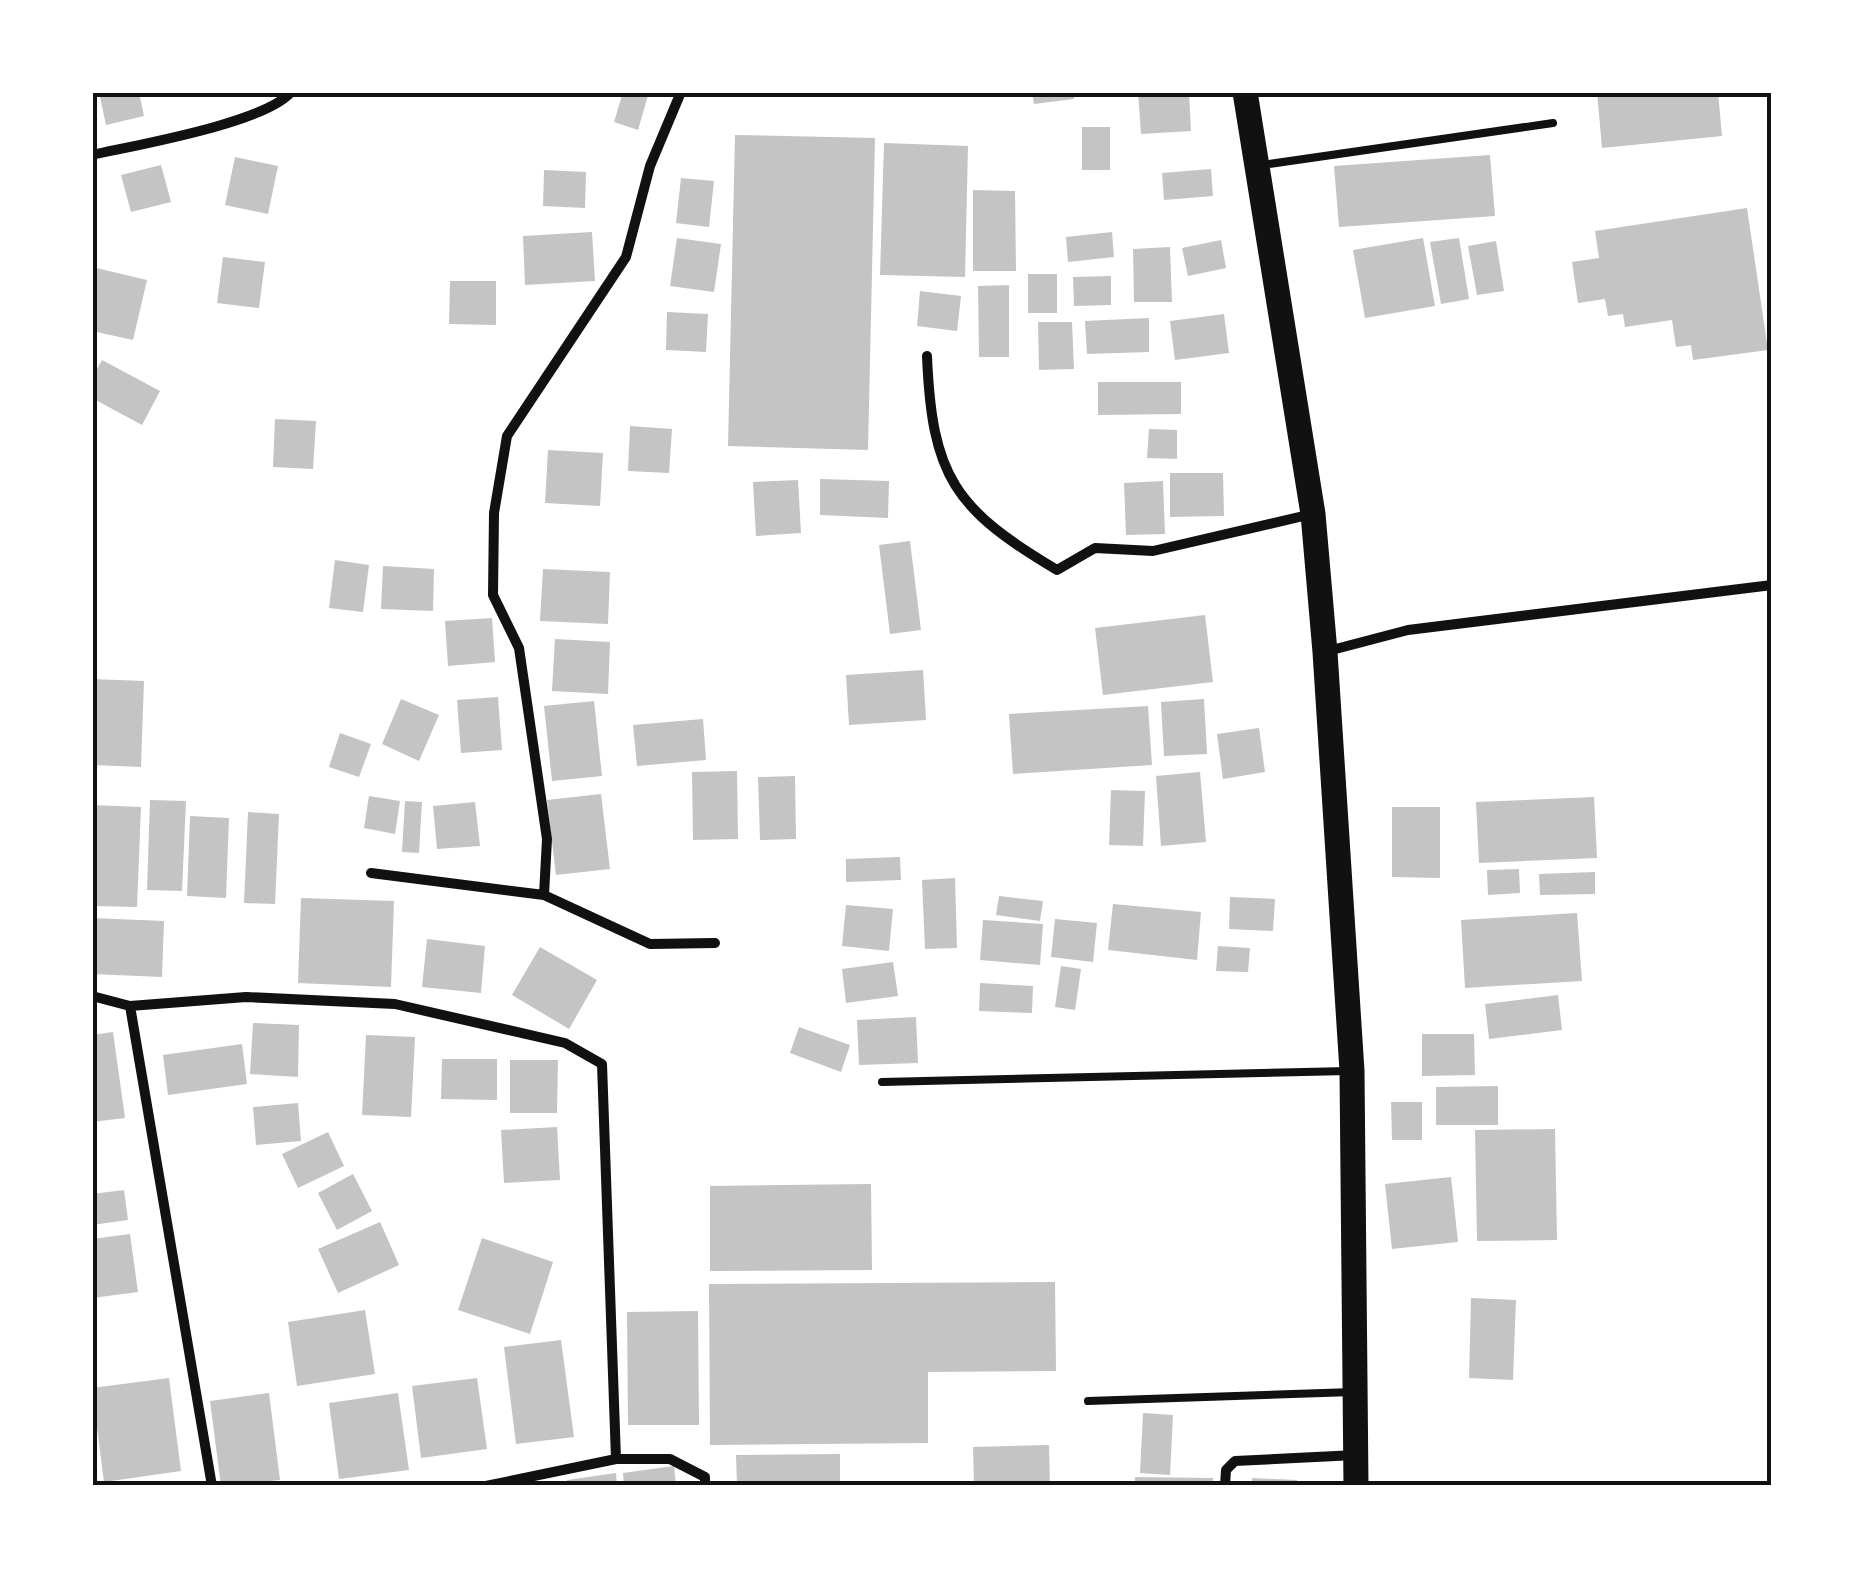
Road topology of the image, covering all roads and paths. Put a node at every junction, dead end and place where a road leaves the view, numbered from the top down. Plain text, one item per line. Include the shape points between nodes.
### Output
1 (291, 92) edge
2 (681, 92) edge
3 (1245, 92) edge
4 (1554, 123) dead end
5 (92, 156) edge
6 (1258, 166) junction
7 (927, 356) dead end
8 (1313, 514) junction
9 (1772, 585) edge
10 (1325, 652) junction
11 (370, 873) dead end
12 (544, 895) junction
13 (715, 943) dead end
14 (92, 996) edge
15 (130, 1006) junction
16 (1352, 1071) junction
17 (882, 1082) dead end
18 (1358, 1392) junction
19 (1088, 1401) dead end
20 (1357, 1455) junction
21 (616, 1459) junction
22 (212, 1486) edge
23 (486, 1486) edge
24 (705, 1486) edge
25 (1225, 1486) edge
26 (1356, 1486) edge

1 - 5 street via 239,119
2 - 12 street via 650,166 626,257 507,436 494,514 493,595 518,648 547,840
3 - 6 main road
4 - 6 lane
6 - 8 main road
7 - 8 street via 944,468 956,490 1012,543 1057,570 1095,548 1154,551
8 - 10 main road
9 - 10 street via 1408,630
10 - 16 main road
11 - 12 street
12 - 13 street via 650,944
14 - 15 street
15 - 21 street via 246,996 395,1004 565,1043 602,1064
15 - 22 street
16 - 17 lane
16 - 18 main road
18 - 19 lane
18 - 20 main road
20 - 25 street via 1235,1461 1226,1470
20 - 26 main road
21 - 23 street
21 - 24 street via 670,1459 705,1478

